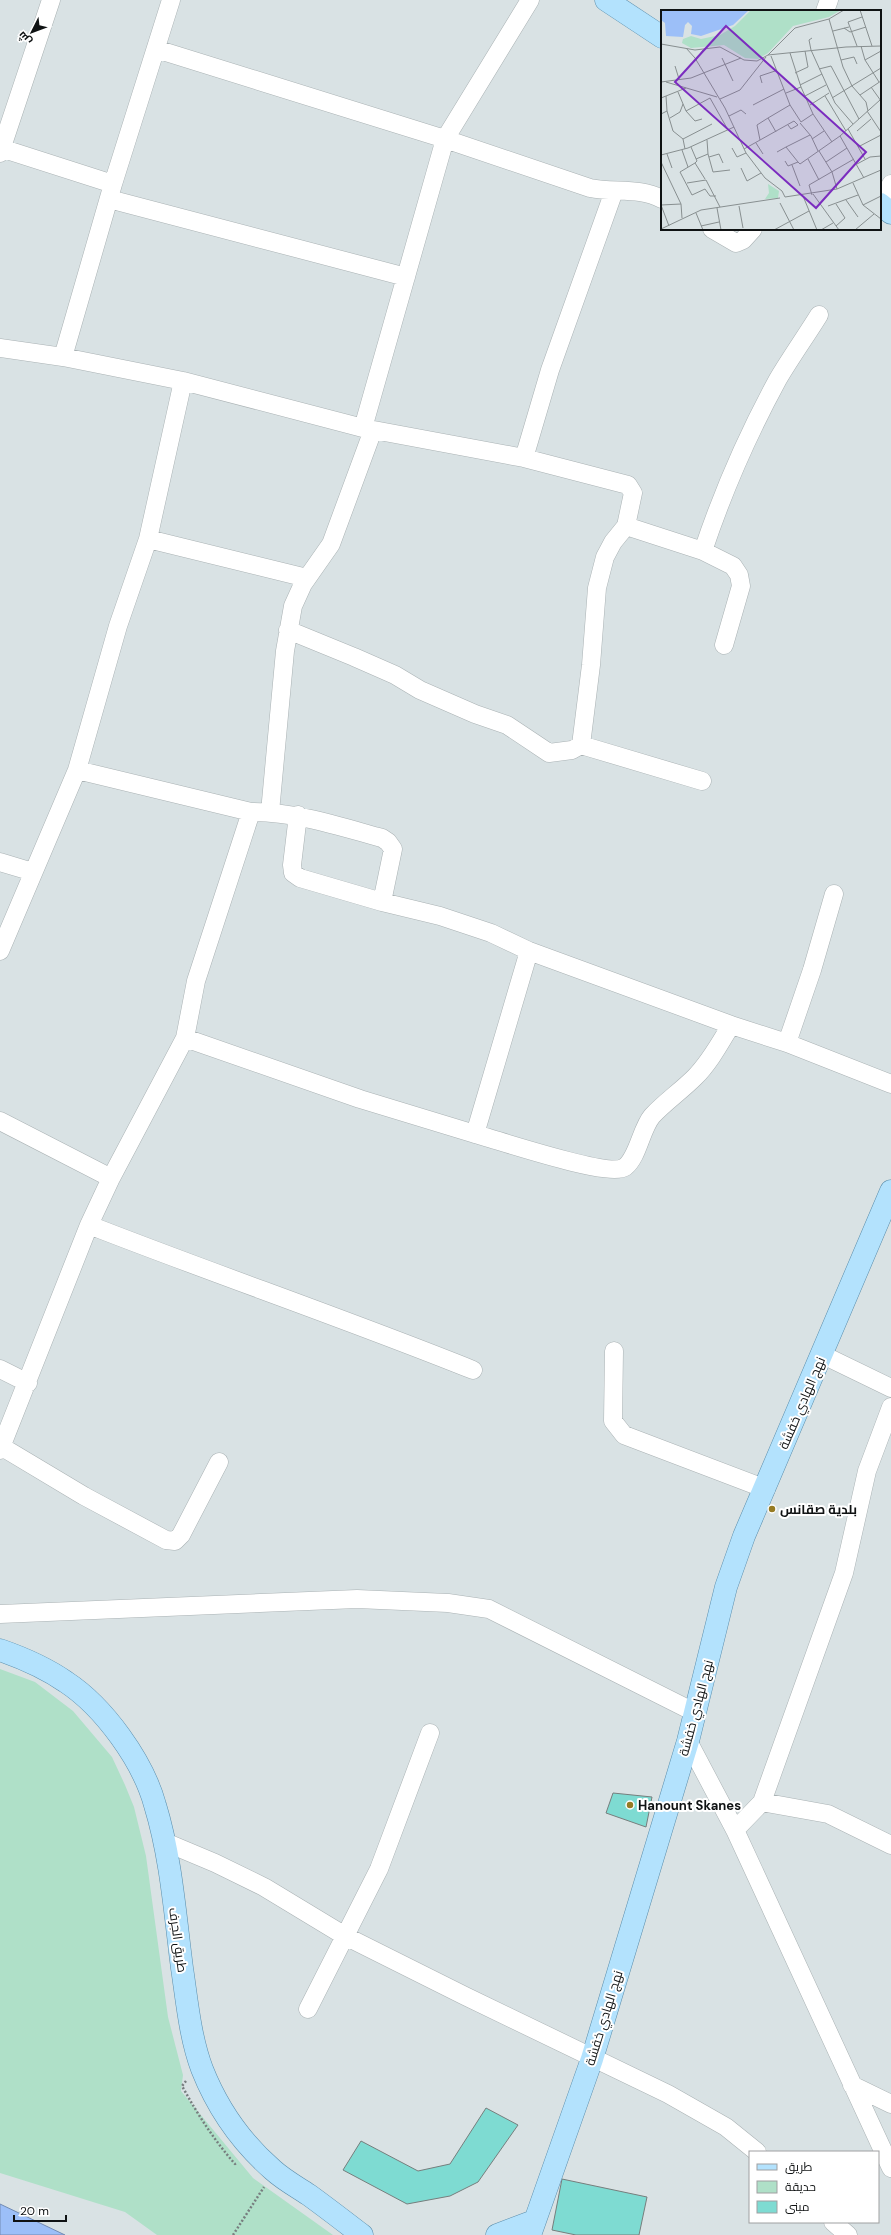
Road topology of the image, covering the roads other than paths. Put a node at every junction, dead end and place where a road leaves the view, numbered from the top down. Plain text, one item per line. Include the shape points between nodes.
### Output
1 (51, 0) edge
2 (171, 0) edge
3 (530, 0) edge
4 (606, 0) edge
5 (829, 0) edge
6 (825, 10) edge
7 (661, 36) edge
8 (156, 49) junction
9 (6, 112) edge
10 (445, 139) junction
11 (1, 151) edge
12 (891, 184) edge
13 (111, 191) junction
14 (614, 191) junction
15 (661, 199) edge
16 (881, 202) edge
17 (881, 205) edge
18 (891, 213) edge
19 (714, 230) edge
20 (752, 230) edge
21 (406, 277) junction
22 (819, 315) dead end
23 (0, 348) edge
24 (63, 357) junction
25 (183, 381) junction
26 (368, 429) junction
27 (524, 458) junction
28 (626, 526) junction
29 (148, 539) junction
30 (703, 551) junction
31 (307, 578) junction
32 (288, 630) junction
33 (724, 645) dead end
34 (581, 745) junction
35 (77, 770) junction
36 (702, 781) dead end
37 (251, 812) junction
38 (270, 812) junction
39 (298, 815) junction
40 (0, 862) edge
41 (33, 872) junction
42 (834, 894) dead end
43 (382, 902) junction
44 (0, 950) edge
45 (530, 951) junction
46 (731, 1025) junction
47 (185, 1038) junction
48 (787, 1043) junction
49 (891, 1084) edge
50 (0, 1121) edge
51 (475, 1134) junction
52 (111, 1178) junction
53 (891, 1191) edge
54 (89, 1225) junction
55 (614, 1350) dead end
56 (823, 1355) junction
57 (0, 1369) edge
58 (473, 1370) dead end
59 (28, 1382) junction
60 (891, 1388) edge
61 (891, 1407) edge
62 (1, 1448) edge
63 (219, 1462) dead end
64 (766, 1489) junction
65 (0, 1614) edge
66 (0, 1650) edge
67 (696, 1713) junction
68 (430, 1733) dead end
69 (688, 1741) junction
70 (762, 1802) junction
71 (735, 1830) junction
72 (165, 1842) junction
73 (891, 1845) edge
74 (345, 1936) junction
75 (308, 2010) dead end
76 (592, 2059) junction
77 (852, 2085) junction
78 (891, 2104) edge
79 (756, 2151) edge
80 (891, 2168) edge
81 (532, 2228) edge
82 (362, 2235) edge
83 (497, 2235) edge

1 - 9 street
2 - 8 street
3 - 10 street
4 - 7 main road
5 - 6 street
8 - 10 street
8 - 13 street
9 - 11 street
10 - 14 street via 576,184
10 - 21 street
11 - 13 street
12 - 16 street
13 - 21 street
13 - 24 street
14 - 15 street via 638,191
14 - 27 street via 550,370
17 - 18 main road
19 - 20 street via 736,243 744,240
21 - 26 street
22 - 30 street via 779,378 748,438 721,498
23 - 24 street
24 - 25 street
25 - 26 street
25 - 29 street
26 - 27 street
26 - 31 street via 331,544
27 - 28 street via 628,485 632,493
28 - 30 street
28 - 34 street via 605,557 597,588
29 - 31 street
29 - 35 street via 118,626
30 - 33 street via 733,566 739,575 741,586
31 - 32 street via 298,594
32 - 34 street via 354,657 475,714 507,725 549,753 572,750
32 - 38 street
34 - 36 street
35 - 37 street
35 - 41 street
37 - 38 street
37 - 47 street via 196,981
38 - 39 street
39 - 43 street via 293,873 300,878
39 - 43 street via 382,838 388,842 393,849
40 - 41 street
41 - 44 street
42 - 48 street
43 - 45 street via 440,916 491,933
45 - 46 street
45 - 51 street
46 - 48 street
46 - 51 street via 712,1056 695,1077 650,1119 630,1161 624,1167 615,1170 570,1162
47 - 51 street via 360,1100
47 - 52 street
48 - 49 street
50 - 52 street
52 - 54 street
53 - 56 main road, نهج الهادي خفشة
54 - 58 street via 167,1256 374,1330
54 - 59 street
55 - 64 street via 614,1421 624,1434
56 - 60 street
56 - 64 main road, نهج الهادي خفشة
57 - 59 street
59 - 62 street
61 - 70 street via 866,1471 844,1573
62 - 63 street via 166,1540 175,1541 182,1535
64 - 67 main road, نهج الهادي خفشة via 744,1536 726,1587
65 - 67 street via 356,1599 448,1603 489,1609
66 - 72 main road, طريق الجرف via 43,1668 67,1682 87,1698 106,1719 128,1748 144,1777 155,1803
67 - 69 main road, نهج الهادي خفشة
68 - 74 street via 379,1869
69 - 71 street
69 - 76 main road, نهج الهادي خفشة
70 - 71 street
70 - 73 street via 828,1814
71 - 77 street
72 - 74 street via 215,1862 264,1887
72 - 82 main road, طريق الجرف via 189,2014 202,2068 229,2120 252,2150 274,2172
74 - 75 street
74 - 76 street
76 - 79 street via 674,2098 726,2127
76 - 81 main road, نهج الهادي خفشة
77 - 78 street
77 - 80 street
81 - 83 main road

